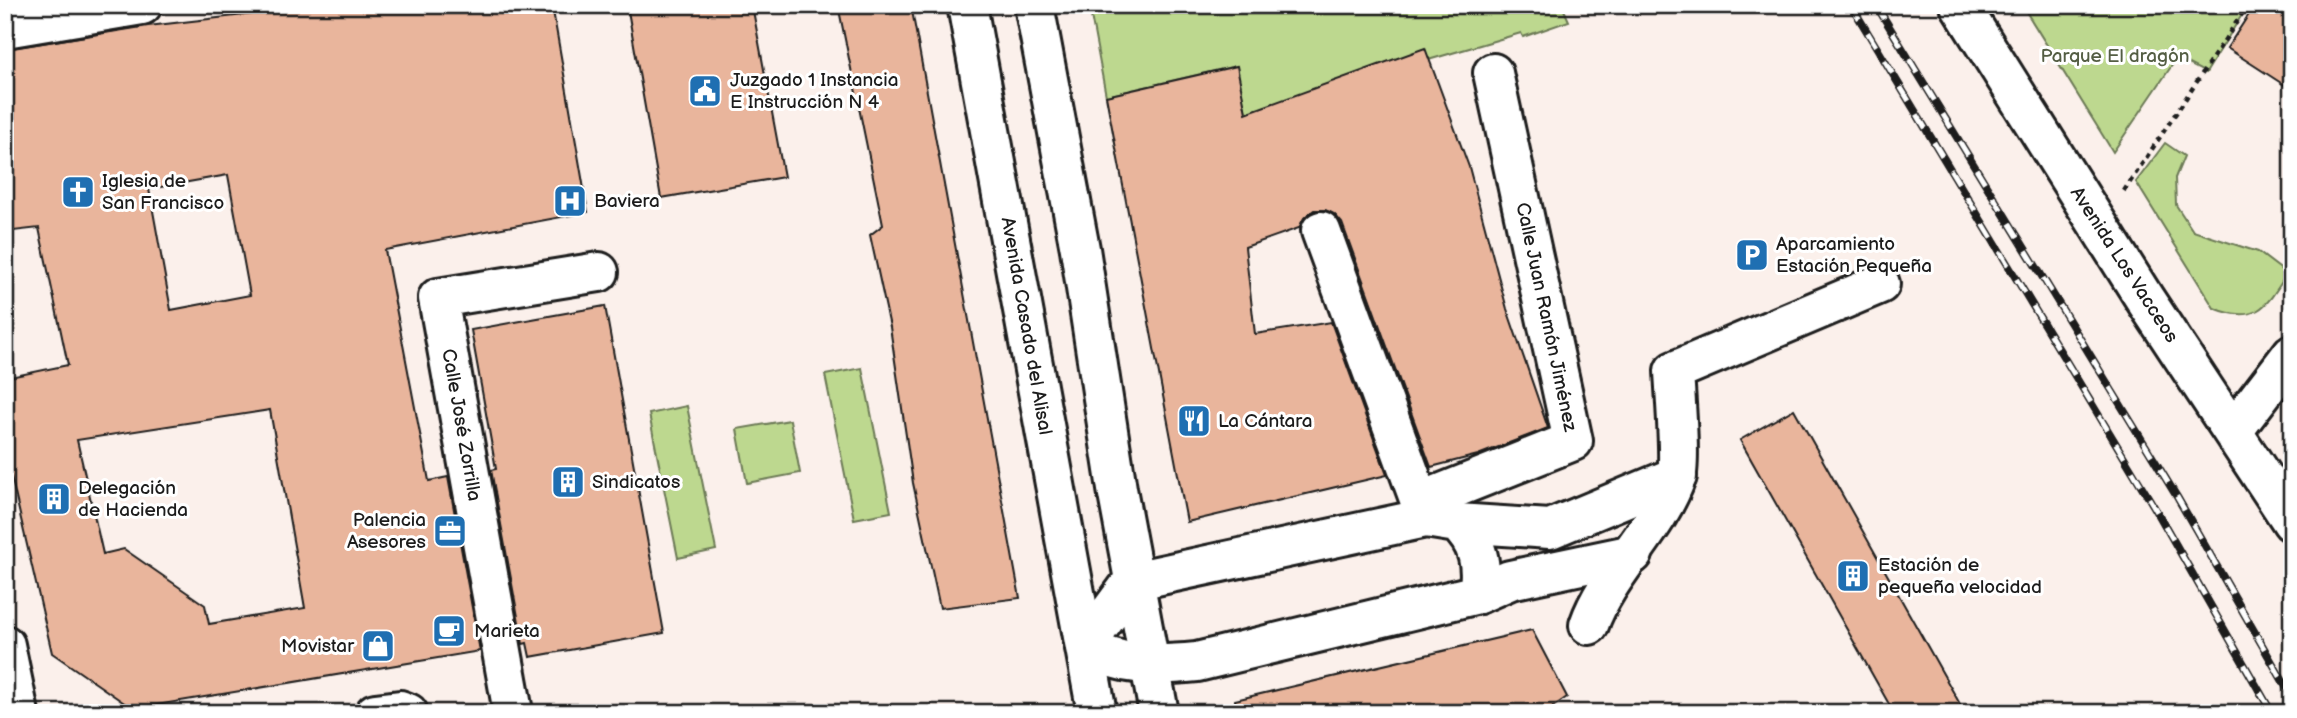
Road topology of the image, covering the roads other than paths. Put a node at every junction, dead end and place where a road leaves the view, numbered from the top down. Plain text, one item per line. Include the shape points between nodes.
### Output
1 (142, 5) edge
2 (967, 5) edge
3 (1034, 5) edge
4 (1960, 5) edge
5 (5, 28) edge
6 (1493, 73) dead end
7 (1321, 231) dead end
8 (599, 272) dead end
9 (1880, 284) dead end
10 (2292, 355) edge
11 (2233, 431) junction
12 (1677, 476) junction
13 (1435, 514) junction
14 (2292, 522) edge
15 (1633, 554) junction
16 (1133, 581) junction
17 (1478, 594) junction
18 (1589, 625) dead end
19 (5, 645) edge
20 (1085, 646) junction
21 (1152, 667) junction
22 (513, 712) edge
23 (19, 713) edge
24 (375, 713) edge
25 (408, 713) edge
26 (1097, 713) edge
27 (1159, 713) edge

1 - 5 street
2 - 20 street, Avenida Casado del Alisal
3 - 16 street via 1080,248
4 - 11 street, Avenida Los Vacceos
6 - 13 street, Calle Juan Ramón Jiménez via 1573,441
7 - 13 street
8 - 22 street, Calle José Zorrilla via 438,298
9 - 12 street via 1674,371
10 - 11 street
11 - 14 street, Avenida Los Vacceos
12 - 13 street, Calle Juan Ramón Jiménez via 1550,529 1513,528
12 - 15 street
13 - 16 street, Calle Juan Ramón Jiménez
13 - 17 street via 1470,535 1482,569
15 - 17 street via 1510,580
15 - 18 street
16 - 20 street
16 - 21 street
17 - 21 street via 1197,662
19 - 23 street
20 - 21 street via 1105,658
20 - 26 street, Avenida Casado del Alisal
21 - 27 street
24 - 25 street

